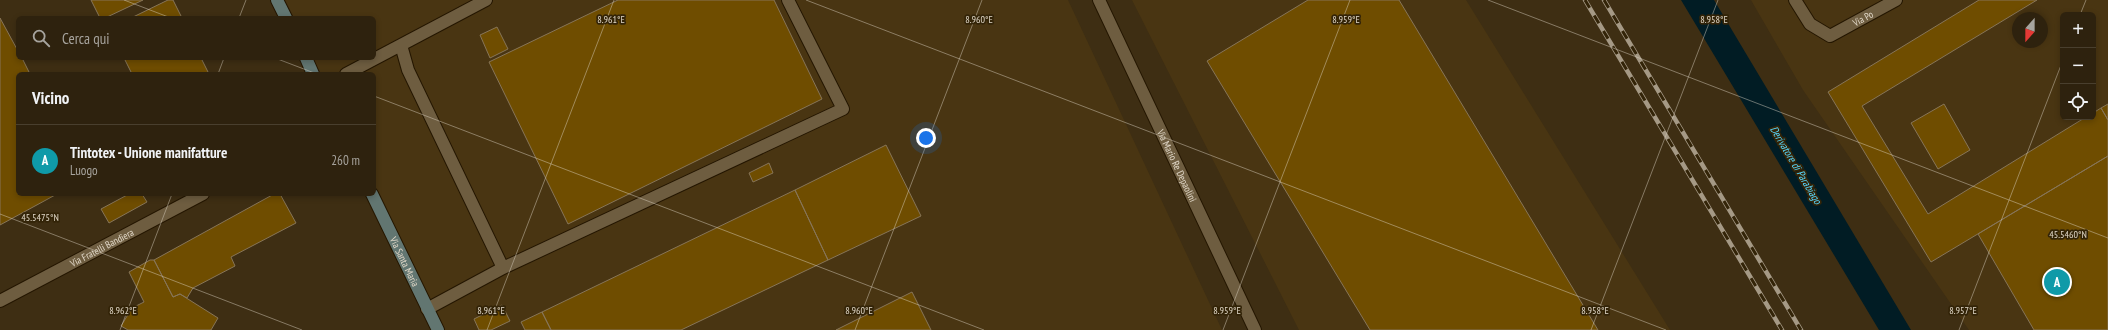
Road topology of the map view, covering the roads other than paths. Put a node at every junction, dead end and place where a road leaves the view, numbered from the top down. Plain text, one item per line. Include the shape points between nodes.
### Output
1 (277, 0) edge
2 (486, 0) edge
3 (788, 0) edge
4 (1100, 0) edge
5 (1795, 0) edge
6 (1896, 0) edge
7 (285, 16) edge
8 (401, 45) junction
9 (376, 58) edge
10 (307, 60) edge
11 (373, 60) edge
12 (312, 72) edge
13 (350, 72) edge
14 (199, 196) edge
15 (373, 196) edge
16 (502, 268) junction
17 (0, 301) edge
18 (427, 309) junction
19 (438, 330) edge
20 (1255, 330) edge

1 - 7 street
2 - 8 street
3 - 16 street via 844,109
4 - 20 street, Via Mario Re Depaolini
5 - 6 street, Via Po via 1810,24 1830,36
8 - 9 street
8 - 16 street via 408,70
10 - 12 street
11 - 13 street
14 - 17 street, Via Fratelli Bandiera
15 - 18 street, Via Santa Maria
16 - 18 street
18 - 19 street, Via Santa Maria

